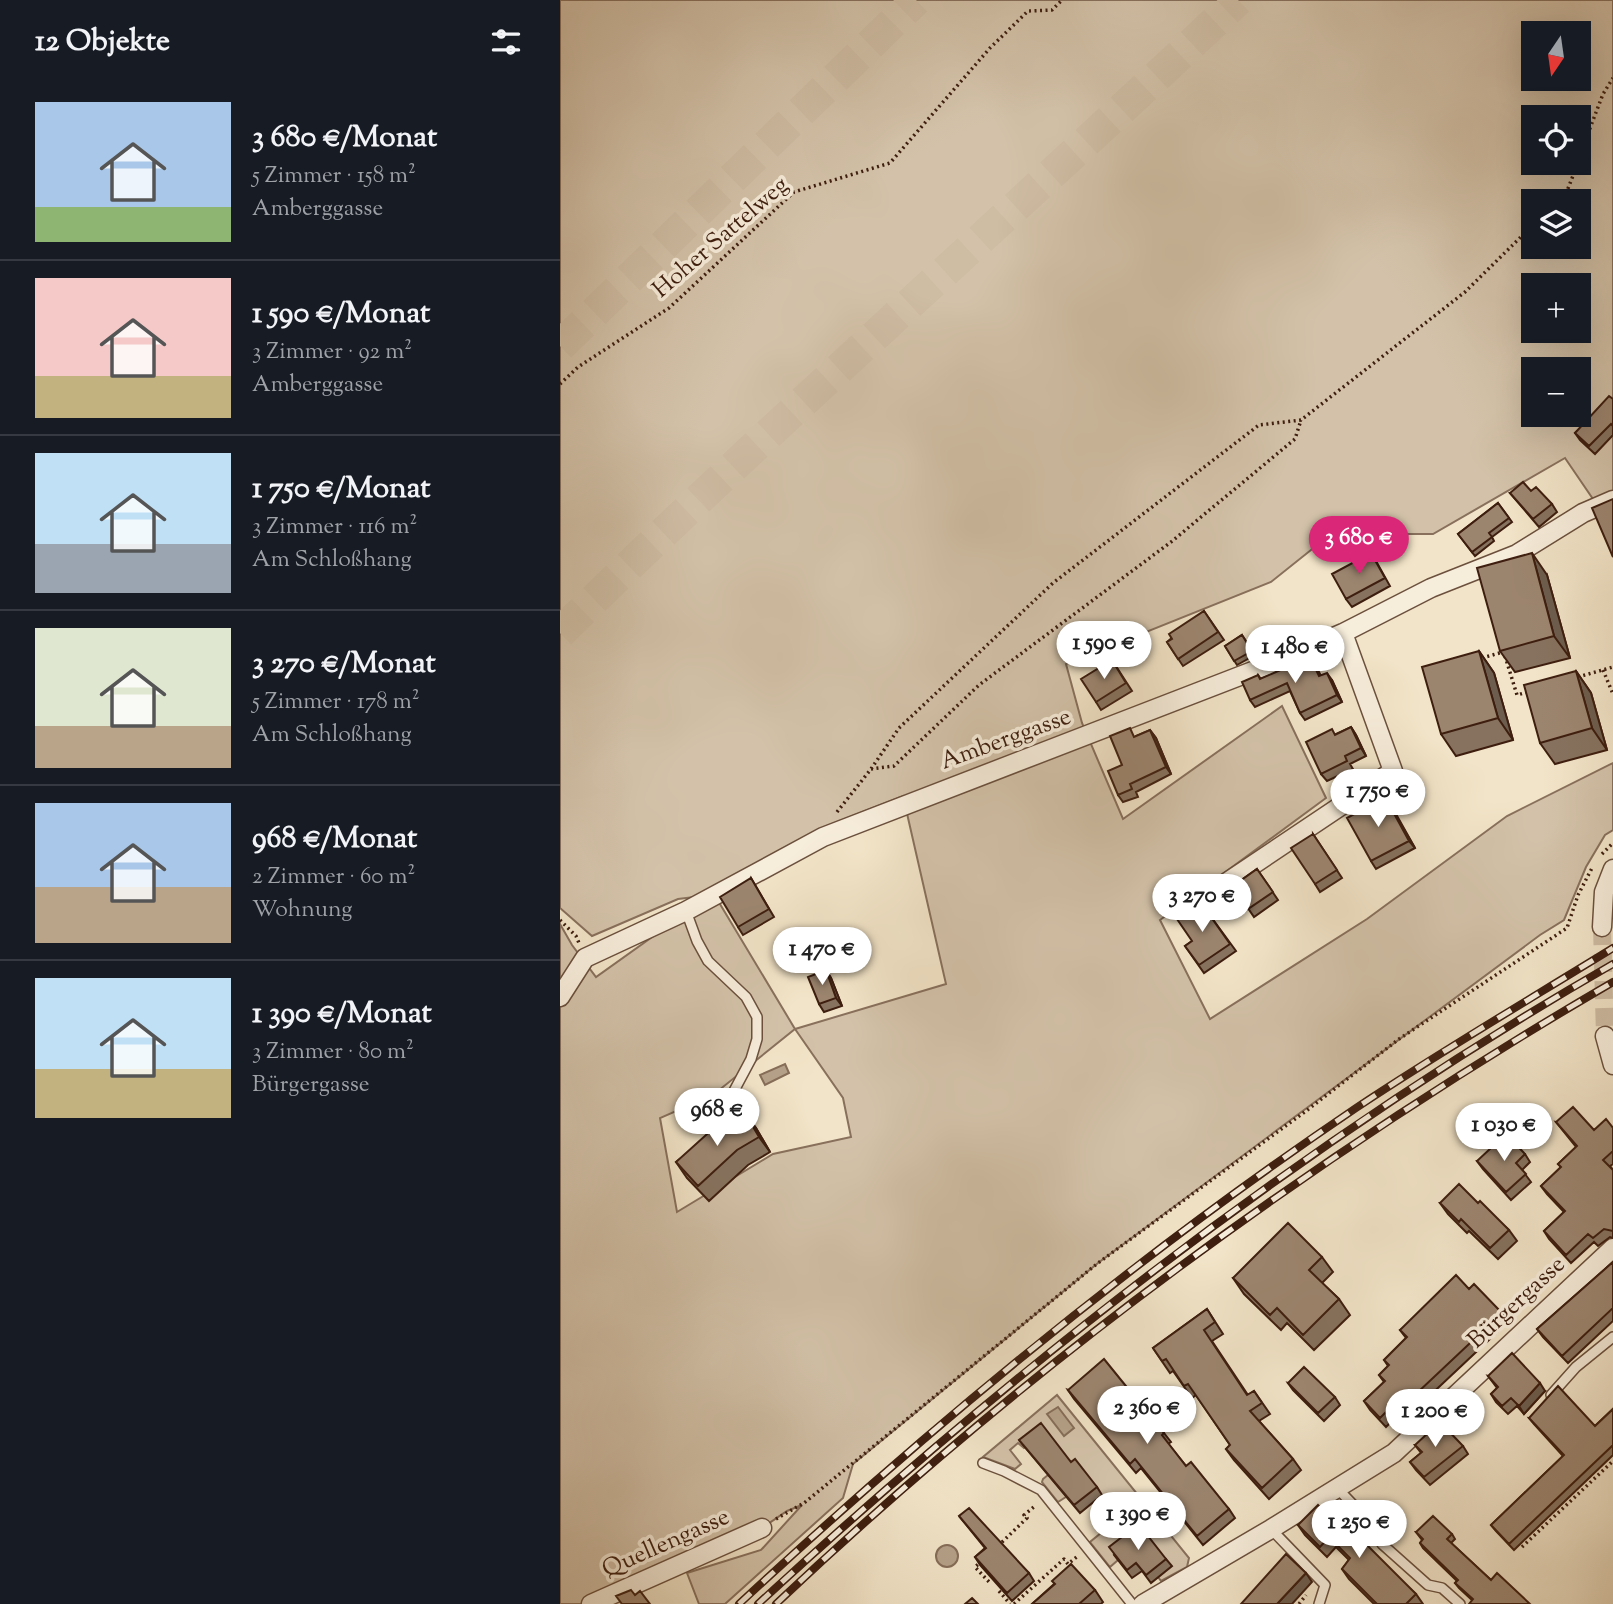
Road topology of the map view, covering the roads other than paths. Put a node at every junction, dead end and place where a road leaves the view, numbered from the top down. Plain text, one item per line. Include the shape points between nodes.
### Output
1 (1613, 500) edge
2 (1343, 633) junction
3 (1613, 869) edge
4 (1187, 909) edge
5 (686, 911) junction
6 (1602, 927) tunnel mouth
7 (560, 998) edge
8 (1605, 1036) tunnel mouth
9 (1613, 1065) edge
10 (710, 1142) edge
11 (1613, 1248) edge
12 (1613, 1337) edge
13 (1544, 1402) edge
14 (983, 1463) dead end
15 (1337, 1488) junction
16 (762, 1528) road end
17 (1271, 1529) junction
18 (591, 1604) edge
19 (1132, 1604) edge
20 (1143, 1604) edge
21 (1319, 1604) edge
22 (1460, 1604) edge

1 - 2 street, Amberggasse via 1517,554 1431,588
2 - 4 street via 1393,771
2 - 5 street, Amberggasse via 823,837
3 - 6 street via 1604,892
5 - 7 street, Amberggasse via 585,958
5 - 10 lane via 708,961 747,997 757,1017 751,1059
8 - 9 street
11 - 15 street, Bürgergasse via 1394,1453
12 - 13 lane via 1576,1367
14 - 19 lane via 1041,1490
15 - 17 street, Bürgergasse
15 - 22 lane via 1380,1533 1382,1544 1428,1585 1442,1588
16 - 18 street, Quellengasse
17 - 20 street, Bürgergasse
17 - 21 lane via 1325,1585

